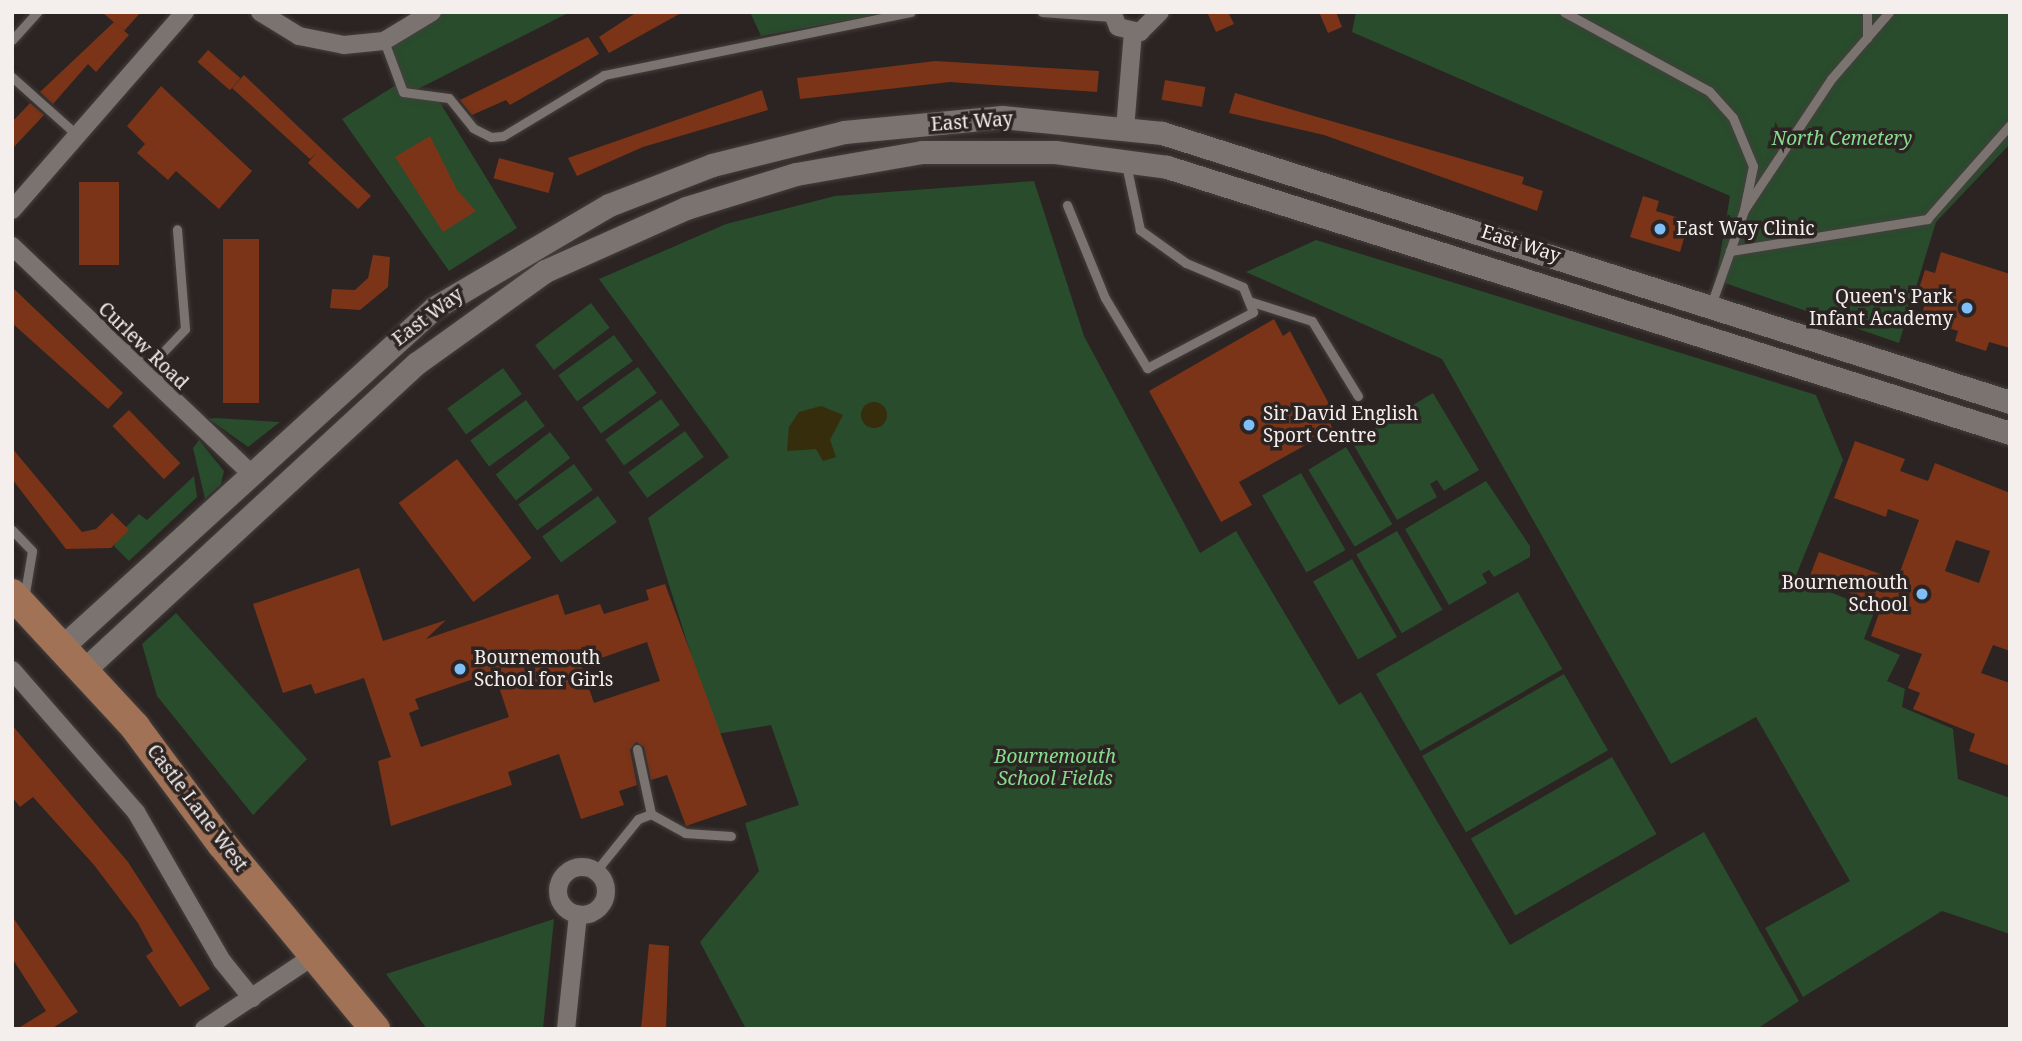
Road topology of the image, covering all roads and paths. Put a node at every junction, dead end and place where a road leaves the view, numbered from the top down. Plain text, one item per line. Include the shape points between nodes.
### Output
1 (37, 12) edge
2 (185, 12) edge
3 (260, 12) edge
4 (432, 12) edge
5 (911, 12) edge
6 (1042, 12) edge
7 (1160, 12) edge
8 (1564, 12) edge
9 (1867, 12) edge
10 (1889, 12) edge
11 (1112, 15) edge
12 (1133, 32) junction
13 (1867, 37) junction
14 (12, 40) edge
15 (384, 41) junction
16 (12, 77) edge
17 (2010, 125) edge
18 (1125, 129) junction
19 (77, 135) junction
20 (1056, 137) junction
21 (1190, 157) junction
22 (1126, 162) junction
23 (1067, 205) dead end
24 (12, 210) edge
25 (1744, 210) junction
26 (564, 228) junction
27 (177, 229) dead end
28 (12, 246) edge
29 (1730, 251) junction
30 (573, 256) junction
31 (1249, 301) junction
32 (1711, 305) junction
33 (1776, 326) junction
34 (420, 341) junction
35 (1768, 355) junction
36 (141, 375) junction
37 (1359, 396) dead end
38 (1958, 401) junction
39 (2010, 402) edge
40 (2010, 433) edge
41 (249, 472) junction
42 (12, 530) edge
43 (140, 577) junction
44 (159, 596) junction
45 (17, 599) edge
46 (62, 647) junction
47 (12, 670) edge
48 (84, 670) junction
49 (637, 748) dead end
50 (651, 814) junction
51 (731, 836) dead end
52 (596, 871) junction
53 (578, 915) junction
54 (315, 956) junction
55 (252, 998) junction
56 (204, 1029) edge
57 (375, 1029) edge
58 (566, 1029) edge

1 - 14 lane
2 - 19 street
3 - 15 street via 299,36 344,45
4 - 15 street
5 - 15 lane via 604,75 503,136 491,137 473,128 449,99 403,92
6 - 11 lane
7 - 12 street via 1151,28
8 - 25 lane via 1709,91 1733,118 1753,166
9 - 13 lane
10 - 13 lane
11 - 12 street
12 - 18 street
13 - 25 lane
16 - 19 lane
17 - 29 lane via 1927,219
18 - 20 street, East Way
18 - 21 street, East Way
19 - 24 street
20 - 22 street, East Way
20 - 26 street, East Way via 1002,117 844,132 712,166
20 - 30 street, East Way via 922,152 796,174 686,208
21 - 22 street, East Way
21 - 32 street, East Way
21 - 35 street, East Way
22 - 31 lane via 1132,217 1149,240 1243,287
23 - 31 lane via 1087,255 1147,368 1254,312
25 - 29 lane
26 - 30 lane
26 - 34 street, East Way
27 - 36 lane via 185,329
28 - 36 street, Curlew Road
29 - 32 lane
30 - 34 street, East Way
31 - 37 lane via 1312,321
32 - 33 street, East Way
33 - 35 lane
33 - 38 street, East Way
34 - 41 street, East Way
34 - 44 street, East Way
35 - 38 street, East Way
36 - 41 street, Curlew Road
38 - 39 street, East Way
38 - 40 street, East Way
41 - 43 street, East Way
42 - 45 lane via 32,551
43 - 44 lane
43 - 46 street, East Way
44 - 48 street, East Way
45 - 46 main road, Castle Lane West
46 - 48 main road, Castle Lane West
47 - 55 street via 136,812 222,961
48 - 54 main road, Castle Lane West
49 - 50 lane
50 - 51 lane via 685,833
50 - 52 lane via 638,819
52 - 53 street via 606,898 597,910
52 - 53 street via 574,869 560,882 561,902
53 - 58 street
54 - 55 street
54 - 57 main road, Castle Lane West
55 - 56 street

